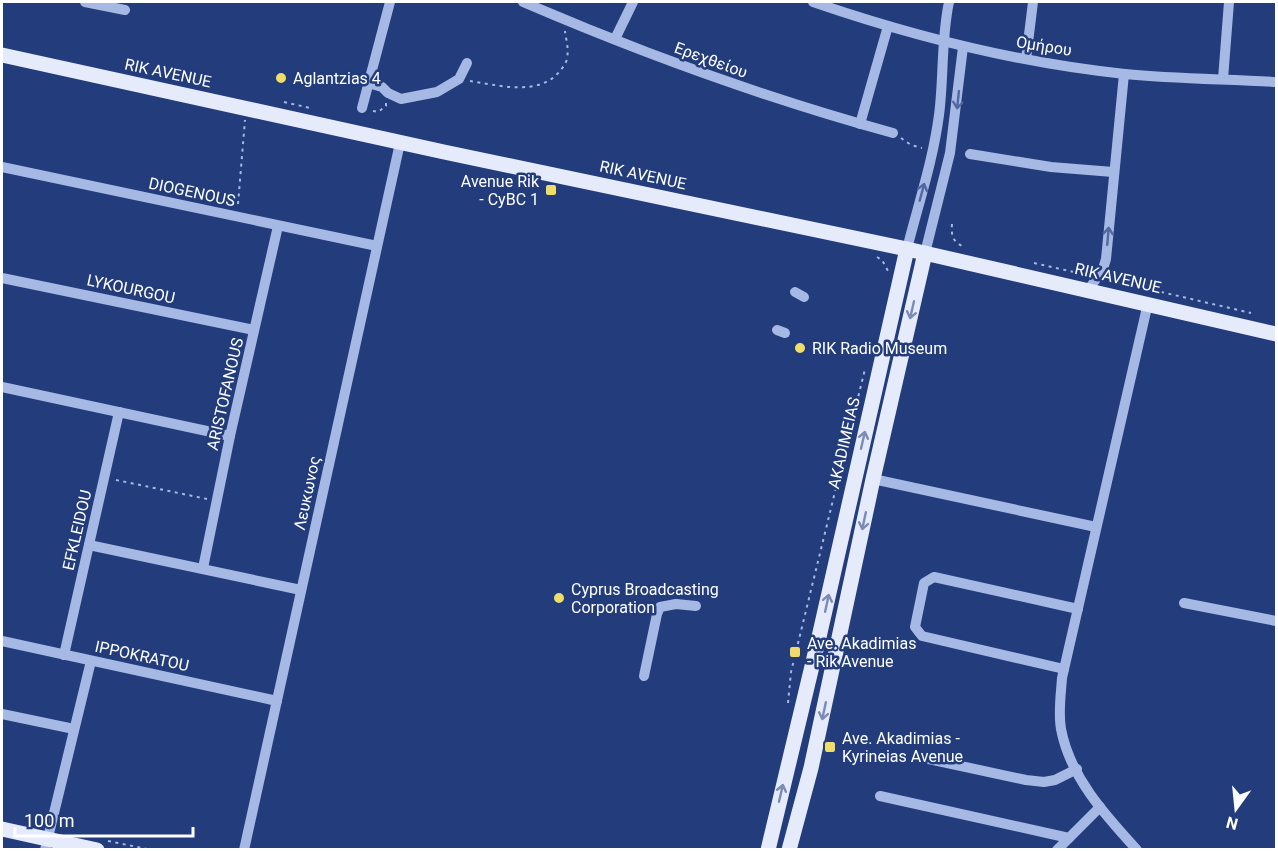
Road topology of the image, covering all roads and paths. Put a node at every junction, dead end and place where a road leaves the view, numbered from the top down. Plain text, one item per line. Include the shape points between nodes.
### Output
1 (85, 2) edge
2 (390, 2) edge
3 (523, 2) edge
4 (633, 2) edge
5 (813, 2) edge
6 (950, 2) edge
7 (1033, 2) edge
8 (1229, 2) edge
9 (125, 10) dead end
10 (569, 21) junction
11 (888, 26) junction
12 (615, 39) junction
13 (943, 42) junction
14 (963, 47) junction
15 (2, 55) edge
16 (1026, 59) junction
17 (467, 63) dead end
18 (1124, 74) junction
19 (1223, 78) junction
20 (459, 79) junction
21 (1276, 82) edge
22 (368, 83) junction
23 (388, 93) junction
24 (246, 108) junction
25 (362, 108) joint
26 (860, 124) junction
27 (893, 133) joint
28 (400, 143) junction
29 (932, 151) junction
30 (970, 154) dead end
31 (2, 167) edge
32 (1113, 172) junction
33 (236, 216) junction
34 (278, 226) junction
35 (377, 246) junction
36 (907, 249) junction
37 (925, 253) junction
38 (877, 257) dead end
39 (887, 275) dead end
40 (2, 278) edge
41 (1089, 289) junction
42 (1148, 303) junction
43 (254, 330) junction
44 (1276, 334) edge
45 (866, 366) dead end
46 (2, 387) edge
47 (119, 412) junction
48 (230, 436) junction
49 (104, 478) junction
50 (873, 479) junction
51 (217, 501) junction
52 (1096, 527) junction
53 (89, 545) junction
54 (203, 568) junction
55 (301, 590) junction
56 (1184, 603) dead end
57 (696, 606) dead end
58 (1078, 609) junction
59 (1276, 621) edge
60 (2, 641) edge
61 (64, 655) junction
62 (92, 661) junction
63 (1064, 669) junction
64 (644, 676) dead end
65 (277, 701) junction
66 (788, 705) dead end
67 (2, 714) edge
68 (74, 729) junction
69 (919, 757) dead end
70 (1077, 769) junction
71 (880, 796) dead end
72 (1100, 807) junction
73 (2, 829) edge
74 (1069, 838) junction
75 (46, 844) edge
76 (97, 849) edge
77 (244, 849) edge
78 (768, 849) edge
79 (789, 849) edge
80 (1057, 849) edge
81 (1137, 849) edge

1 - 9 street
2 - 22 street
3 - 10 street, Ερεχθείου
4 - 12 street
5 - 11 street, Ομήρου
6 - 13 street, AKADIMEIAS
7 - 16 street
8 - 19 street
10 - 12 street, Ερεχθείου
10 - 20 path via 565,32 569,45 567,62 555,77 538,85 515,88
11 - 13 street, Ομήρου
11 - 26 street
12 - 26 street, Ερεχθείου via 705,75
13 - 14 street, Ομήρου
13 - 29 street, AKADIMEIAS via 942,88
14 - 16 street, Ομήρου
14 -> 37 street via 950,153
15 - 24 main road, RIK AVENUE
16 - 18 street, Ομήρου
17 - 20 street
18 - 19 street, Ομήρου
18 - 32 street
19 - 21 street, Ομήρου
20 - 23 street via 437,92 401,99
22 - 23 street
22 - 25 street
23 - 25 path via 386,106 378,112
24 - 28 main road, RIK AVENUE
24 - 33 path
26 - 27 street, Ερεχθείου
27 - 29 path via 911,145
28 - 35 street, Λευκωνος
28 - 36 main road, RIK AVENUE
36 -> 29 street, AKADIMEIAS
30 - 32 street
31 - 33 street, DIOGENOUS
41 -> 32 street via 1106,259
33 - 34 street, DIOGENOUS
34 - 35 street, DIOGENOUS
34 - 43 street, ARISTOFANOUS
35 - 55 street, Λευκωνος
36 - 37 main road, RIK AVENUE
78 -> 36 main road, AKADIMEIAS
37 - 41 main road, RIK AVENUE
37 -> 50 main road
38 - 39 path via 886,266
40 - 43 street, LYKOURGOU
41 - 42 main road, RIK AVENUE
42 - 44 main road, RIK AVENUE
42 - 52 street
43 - 48 street, ARISTOFANOUS
45 - 66 path via 791,672
46 - 47 street
47 - 48 street
47 - 49 street, EFKLEIDOU
48 - 51 street, ARISTOFANOUS
49 - 51 path
49 - 53 street, EFKLEIDOU
50 - 52 street
50 -> 79 main road via 811,768
51 - 54 street, ARISTOFANOUS
52 - 58 street
53 - 54 street
53 - 61 street, EFKLEIDOU
54 - 55 street
55 - 65 street, Λευκωνος
56 - 59 street
57 - 64 street via 660,607
58 - 63 street
58 - 63 street via 934,577 924,583 915,627 922,636
60 - 61 street, IPPOKRATOU
61 - 62 street, IPPOKRATOU
62 - 65 street, IPPOKRATOU
62 - 68 street
63 - 70 street via 1061,728
65 - 77 street, Λευκωνος
67 - 68 street
68 - 75 street
69 - 70 street via 1044,782
70 - 72 street
71 - 74 street
72 - 74 street
72 - 81 street
73 - 75 main road
74 - 80 street
75 - 76 main road

